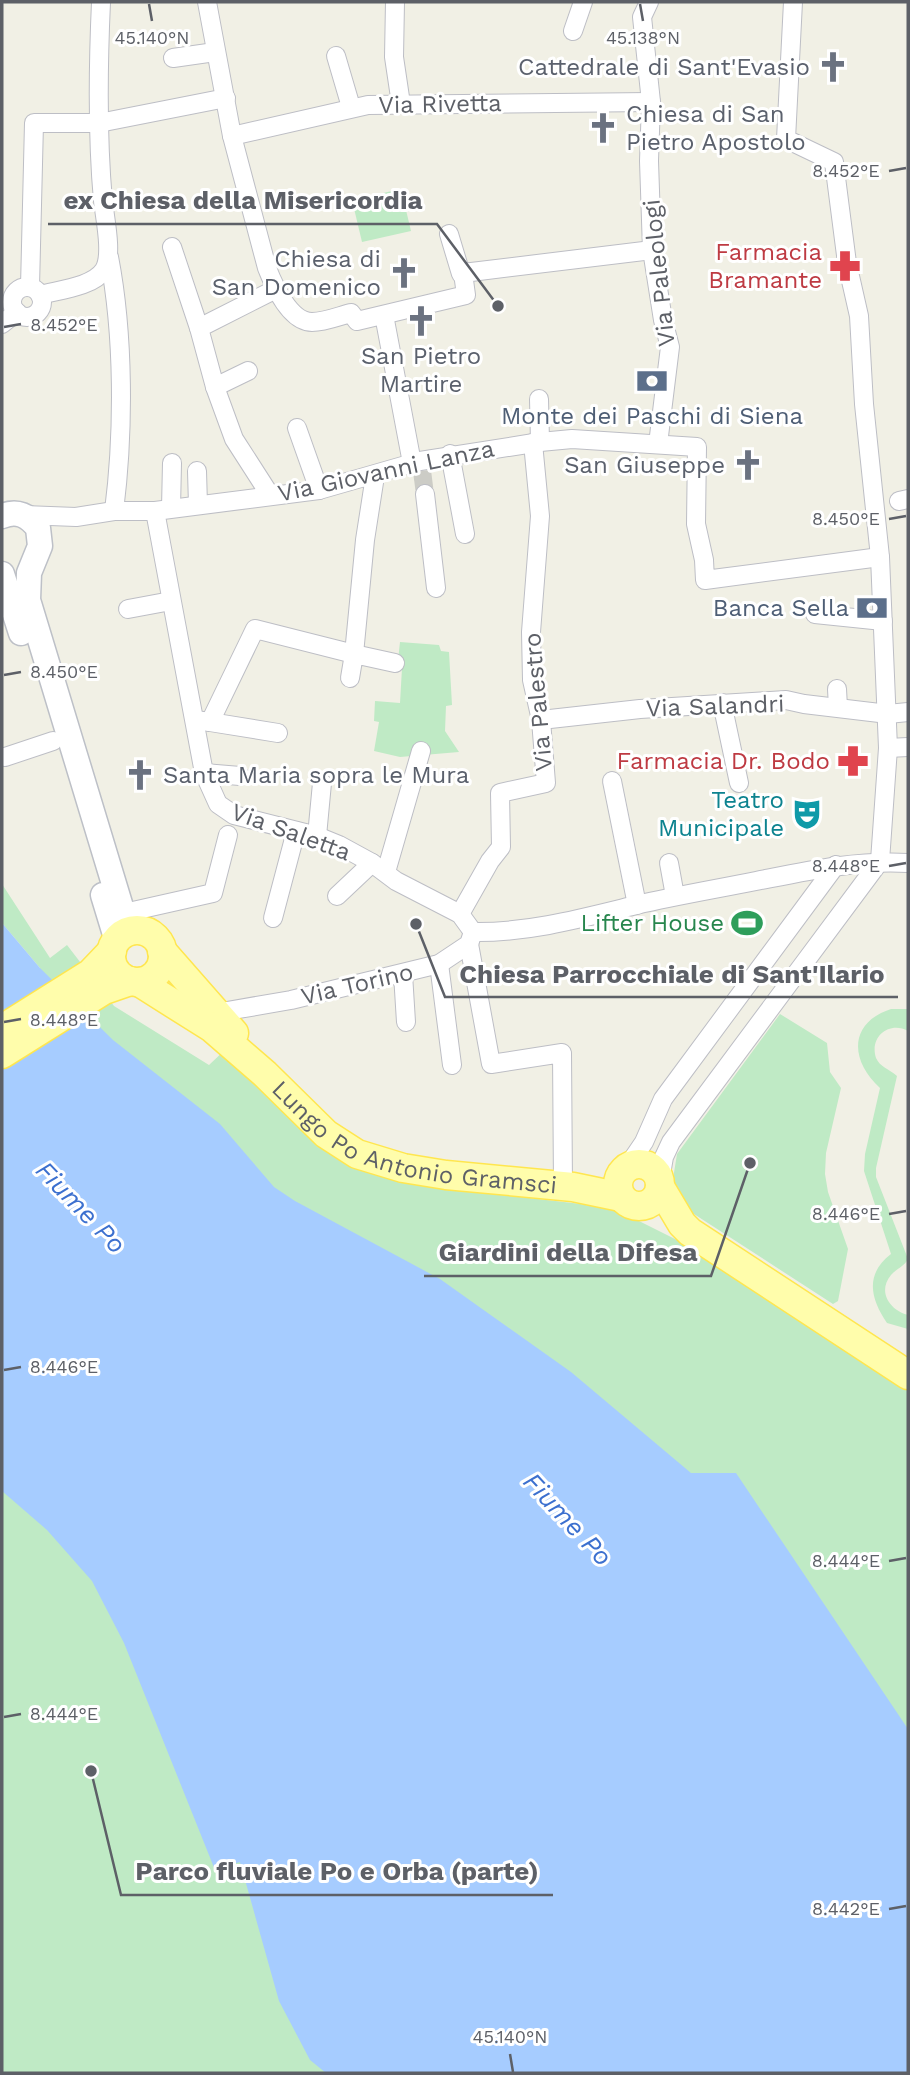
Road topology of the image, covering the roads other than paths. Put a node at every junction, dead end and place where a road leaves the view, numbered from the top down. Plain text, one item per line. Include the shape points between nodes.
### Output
1 (101, 2) edge
2 (207, 2) edge
3 (395, 2) edge
4 (583, 2) edge
5 (793, 2) edge
6 (645, 9) edge
7 (573, 31) dead end
8 (215, 52) junction
9 (336, 56) dead end
10 (173, 58) dead end
11 (226, 98) junction
12 (651, 103) junction
13 (401, 104) junction
14 (351, 107) junction
15 (99, 124) junction
16 (232, 136) junction
17 (449, 234) dead end
18 (172, 247) dead end
19 (652, 250) junction
20 (109, 257) junction
21 (463, 274) junction
22 (276, 289) junction
23 (35, 291) junction
24 (384, 315) junction
25 (2, 324) edge
26 (199, 328) junction
27 (248, 371) dead end
28 (215, 387) junction
29 (539, 399) dead end
30 (297, 428) dead end
31 (536, 442) junction
32 (658, 444) junction
33 (450, 454) junction
34 (172, 463) dead end
35 (418, 465) junction
36 (197, 471) dead end
37 (375, 476) junction
38 (319, 490) junction
39 (425, 494) tunnel mouth
40 (270, 495) junction
41 (198, 505) junction
42 (163, 509) junction
43 (114, 510) junction
44 (13, 515) edge
45 (76, 517) junction
46 (465, 534) dead end
47 (39, 546) junction
48 (880, 557) junction
49 (2, 565) edge
50 (4, 588) edge
51 (436, 588) dead end
52 (171, 601) junction
53 (128, 610) dead end
54 (815, 614) dead end
55 (883, 621) junction
56 (354, 654) junction
57 (395, 663) dead end
58 (350, 678) dead end
59 (722, 703) junction
60 (908, 712) edge
61 (888, 714) junction
62 (541, 720) junction
63 (202, 721) junction
64 (278, 733) dead end
65 (53, 741) junction
66 (908, 747) edge
67 (888, 748) junction
68 (421, 751) dead end
69 (5, 757) dead end
70 (204, 774) junction
71 (240, 776) dead end
72 (612, 781) dead end
73 (322, 783) dead end
74 (739, 783) dead end
75 (231, 824) junction
76 (296, 831) junction
77 (317, 836) junction
78 (880, 861) junction
79 (669, 863) dead end
80 (908, 863) edge
81 (836, 865) junction
82 (379, 867) junction
83 (337, 896) dead end
84 (675, 896) junction
85 (637, 905) junction
86 (460, 914) junction
87 (273, 918) dead end
88 (123, 934) junction
89 (471, 938) junction
90 (163, 951) junction
91 (439, 964) junction
92 (403, 974) junction
93 (116, 982) junction
94 (228, 1011) dead end
95 (406, 1022) dead end
96 (2, 1029) edge
97 (2, 1054) edge
98 (452, 1065) dead end
99 (265, 1074) junction
100 (643, 1181) junction
101 (568, 1186) junction
102 (908, 1375) edge

1 - 15 street
2 - 8 street
3 - 13 street via 394,57
4 - 7 street
5 - 48 street via 786,139 834,162 859,316
6 - 12 street, Via Paleologi
8 - 10 street
8 - 11 street
9 - 14 street
11 - 15 street
11 - 16 street
12 - 13 street, Via Rivetta
12 - 19 street, Via Paleologi
13 - 14 street, Via Rivetta
14 - 16 street, Via Rivetta
15 - 20 street
15 - 23 street via 34,123
16 - 22 street
17 - 21 street
18 - 26 street
19 - 21 street
19 - 32 street, Via Paleologi via 670,347
20 - 23 street via 103,272 87,282
20 - 43 street via 120,388
21 - 24 street via 466,295
22 - 24 street via 285,303 310,322 351,313 357,321
22 - 26 street
23 - 25 street via 40,308 34,315 17,312
24 - 35 street
26 - 28 street
27 - 28 street
28 - 40 street via 234,439
29 - 31 street, Via Palestro
30 - 38 street
31 - 32 street, Via Giovanni Lanza via 572,439
31 - 33 street, Via Giovanni Lanza
31 - 62 street, Via Palestro via 540,516 531,632 532,680
32 - 48 street, Via Giovanni Lanza via 697,447 696,524 705,580
33 - 35 street, Via Giovanni Lanza
33 - 46 street
34 - 42 street, Via Saletta
35 - 37 street, Via Giovanni Lanza
36 - 41 street
37 - 38 street, Via Giovanni Lanza
37 - 56 street
38 - 40 street, Via Giovanni Lanza
39 - 51 street
40 - 41 street, Via Giovanni Lanza
41 - 42 street, Via Giovanni Lanza
42 - 43 street, Via Giovanni Lanza
42 - 52 street, Via Saletta
43 - 45 street, Via Giovanni Lanza
44 - 45 street, Via Giovanni Lanza
44 - 47 main road via 32,520
45 - 47 street, Via Giovanni Lanza
47 - 49 main road via 22,566
47 - 88 main road via 29,573 28,600
48 - 55 street
50 - 65 main road
52 - 53 street
52 - 63 street, Via Saletta
54 - 55 street
55 - 61 street
56 - 57 street
56 - 58 street
56 - 63 street via 255,629
59 - 61 street, Via Salandri via 786,700 804,705 838,698
59 - 62 street, Via Salandri
59 - 74 street
60 - 61 street, Via Salandri
61 - 67 street
62 - 86 street, Via Palestro via 546,783 500,793 501,848
63 - 64 street
63 - 70 street, Via Saletta
65 - 69 street
65 - 88 main road
66 - 67 street
67 - 78 street
68 - 82 street
70 - 71 street
70 - 75 street, Via Saletta
72 - 85 street
73 - 77 street
75 - 76 street, Via Saletta
75 - 88 street via 213,893
76 - 77 street, Via Saletta
76 - 87 street
77 - 82 street, Via Saletta
78 - 80 street
78 - 81 street
78 - 100 street
79 - 84 street
81 - 84 street
81 - 100 street via 663,1099 644,1142
82 - 83 street
82 - 86 street, Via Saletta via 396,881
84 - 85 street
85 - 89 street
86 - 89 street, Via Saletta
88 - 90 main road, Lungo Po Antonio Gramsci via 153,936
88 - 93 main road
89 - 91 street, Via Torino
89 - 101 street via 491,1064 562,1053
90 - 93 main road via 160,968 148,980
90 - 99 main road, Lungo Po Antonio Gramsci
91 - 92 street, Via Torino
91 - 98 street
92 - 94 street, Via Torino
92 - 95 street
93 - 96 main road
93 - 97 main road
93 - 99 main road, Lungo Po Antonio Gramsci via 212,1028
99 - 101 main road, Lungo Po Antonio Gramsci via 326,1134 357,1154 446,1175
100 - 101 main road, Lungo Po Antonio Gramsci
100 - 102 main road via 682,1224 720,1252

